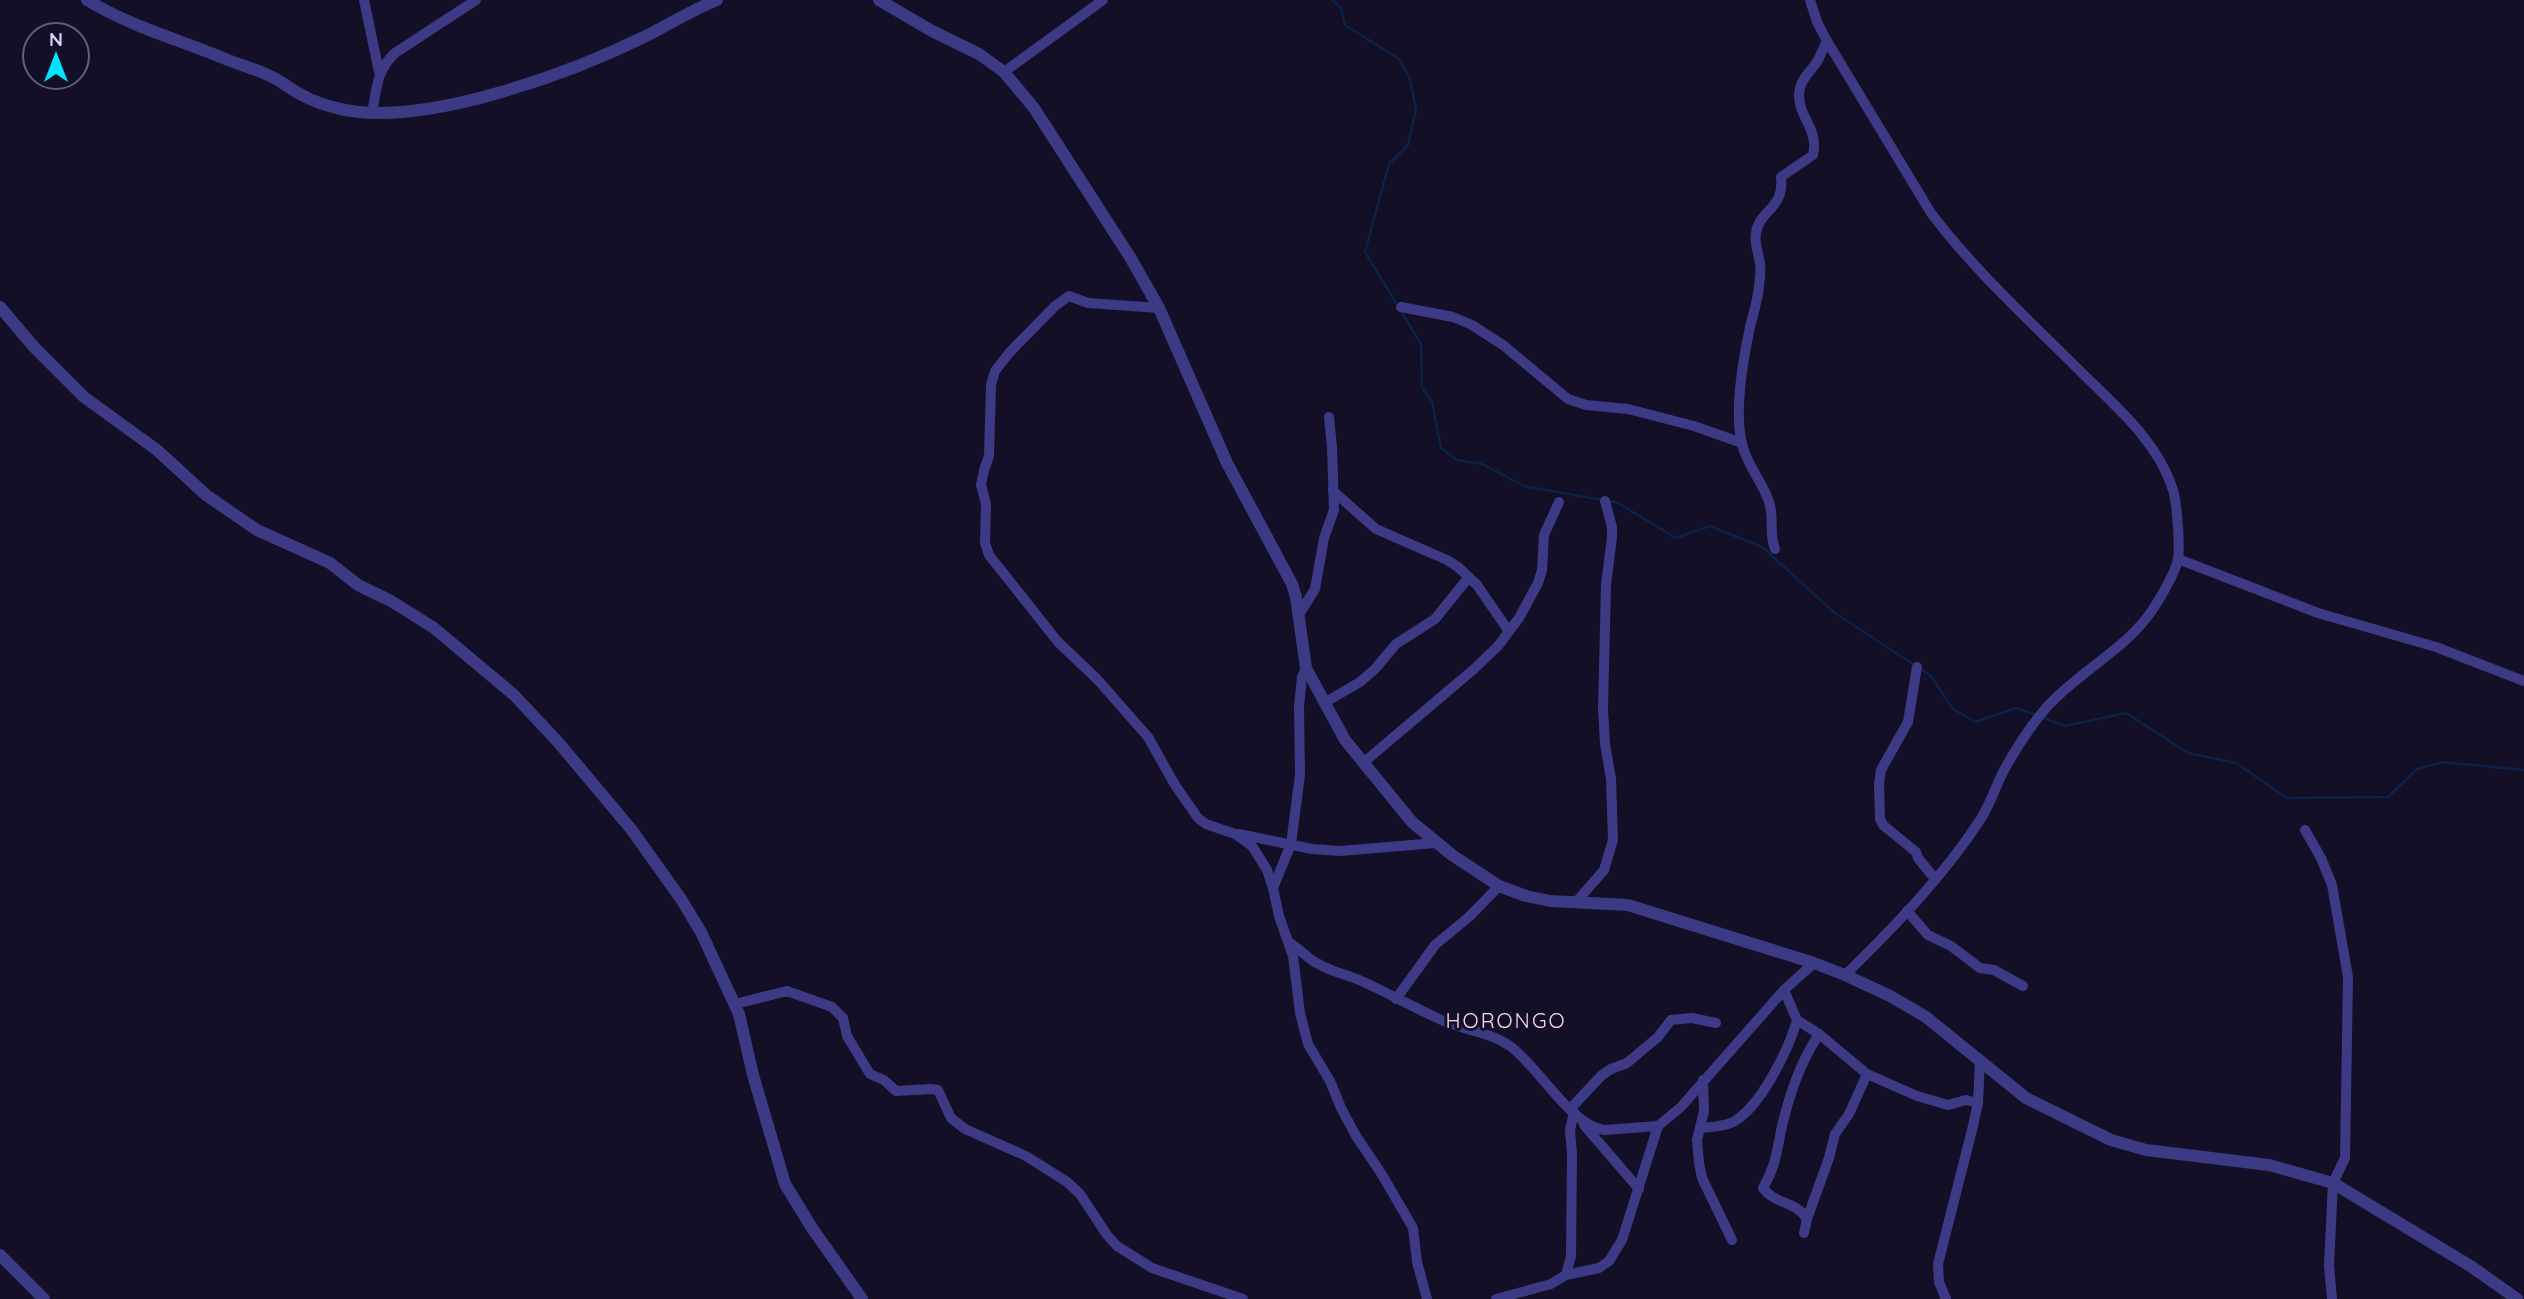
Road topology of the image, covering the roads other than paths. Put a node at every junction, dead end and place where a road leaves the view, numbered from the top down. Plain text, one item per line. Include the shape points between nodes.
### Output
1 (87, 0) edge
2 (364, 0) edge
3 (476, 0) edge
4 (717, 0) edge
5 (879, 0) edge
6 (1103, 0) edge
7 (1810, 0) edge
8 (1827, 41) junction
9 (379, 72) junction
10 (1004, 72) junction
11 (372, 113) junction
12 (0, 307) edge
13 (1401, 307) dead end
14 (1159, 308) junction
15 (1329, 417) dead end
16 (1742, 443) junction
17 (1333, 491) junction
18 (1605, 501) dead end
19 (1559, 502) dead end
20 (1775, 550) dead end
21 (2178, 559) junction
22 (1469, 577) junction
23 (1298, 616) junction
24 (1508, 630) junction
25 (1917, 667) dead end
26 (1306, 668) junction
27 (2524, 681) edge
28 (1324, 703) junction
29 (1363, 763) junction
30 (2305, 830) dead end
31 (1235, 834) junction
32 (1436, 843) junction
33 (1292, 844) junction
34 (1935, 879) junction
35 (1499, 886) junction
36 (1273, 888) junction
37 (1577, 901) junction
38 (1907, 911) junction
39 (1290, 943) junction
40 (1814, 963) junction
41 (1845, 975) junction
42 (2023, 986) dead end
43 (1784, 990) junction
44 (1396, 999) junction
45 (734, 1004) junction
46 (1797, 1020) junction
47 (1716, 1023) dead end
48 (1819, 1034) junction
49 (1980, 1060) junction
50 (1867, 1074) junction
51 (1703, 1080) junction
52 (1978, 1103) junction
53 (1574, 1114) junction
54 (1658, 1126) junction
55 (1700, 1128) junction
56 (2333, 1183) junction
57 (1639, 1189) junction
58 (1807, 1219) junction
59 (1804, 1233) dead end
60 (1732, 1240) dead end
61 (0, 1255) edge
62 (1566, 1275) junction
63 (44, 1299) edge
64 (862, 1299) edge
65 (1243, 1299) edge
66 (1427, 1299) edge
67 (1496, 1299) edge
68 (1946, 1299) edge
69 (2332, 1299) edge
70 (2517, 1299) edge

1 - 11 street via 142,29 267,74 320,103
2 - 9 street
3 - 9 street via 395,53
4 - 11 street via 583,64 489,95
5 - 10 street
6 - 10 street
7 - 8 street
8 - 16 street via 1799,92 1816,141 1813,155 1781,177 1783,190 1756,230 1761,265 1742,377
8 - 21 street via 1949,236 2141,435 2174,493
9 - 11 street
10 - 14 street via 1059,145
12 - 45 street via 84,397 157,450 206,495 257,530 330,563 358,585 434,628 514,695 575,761 662,871 701,932
13 - 16 street via 1453,317 1472,326 1503,345 1568,399 1628,409
14 - 23 street via 1227,463 1292,584
14 - 31 street via 1088,303 1069,296 998,366 991,385 989,456 981,485 986,504 985,543 989,555 1058,642 1148,737 1198,818
15 - 17 street
16 - 20 street via 1769,502
17 - 22 street via 1376,529 1447,560
17 - 23 street via 1334,510 1315,589
18 - 37 street via 1612,537 1603,709 1613,840 1604,870
19 - 24 street via 1544,536 1538,583
21 - 27 street via 2318,613 2436,647
21 - 34 street via 2142,624 2046,708 2004,771 1982,818
22 - 24 street
22 - 28 street via 1435,619 1396,644 1360,682
23 - 26 street
24 - 29 street via 1474,669
25 - 34 street via 1908,722 1881,770 1880,819 1884,828 1916,852
26 - 28 street
26 - 33 street via 1299,706 1300,775
28 - 29 street
29 - 32 street via 1412,822
30 - 56 street via 2332,885 2348,977 2345,1158
31 - 33 street
31 - 36 street via 1259,854
32 - 33 street via 1340,851
32 - 35 street
33 - 36 street
34 - 38 street
35 - 37 street via 1550,901
35 - 44 street via 1435,945
36 - 39 street
37 - 40 street via 1629,905
38 - 41 street
38 - 42 street via 1928,935 1980,968 1994,970
39 - 44 street via 1326,968
39 - 66 street via 1308,1044 1356,1136 1413,1228
40 - 41 street
40 - 43 street
41 - 49 street via 1926,1017
43 - 46 street
43 - 51 street
44 - 53 street via 1512,1047
45 - 64 street via 785,1184
45 - 65 street via 787,991 832,1007 843,1018 846,1036 870,1074 896,1091 937,1090 947,1112 965,1129 1026,1156 1067,1182 1117,1246 1139,1261
46 - 48 street
46 - 55 street via 1762,1094 1730,1124
47 - 53 street via 1671,1020 1628,1063 1602,1075
48 - 50 street
48 - 58 street via 1793,1084 1776,1162 1763,1188 1773,1198 1800,1209
49 - 52 street
49 - 56 street via 2026,1098 2111,1140 2146,1150 2269,1165
50 - 52 street via 1948,1105 1966,1100
50 - 58 street via 1835,1135
51 - 54 street
51 - 55 street
52 - 68 street via 1937,1264
53 - 54 street via 1600,1129
53 - 57 street
53 - 62 street via 1570,1129 1571,1256
54 - 57 street
55 - 60 street via 1697,1144 1702,1178
56 - 69 street
56 - 70 street via 2472,1266
57 - 62 street via 1622,1240 1609,1261 1599,1268
58 - 59 street
61 - 63 street
62 - 67 street via 1551,1284

